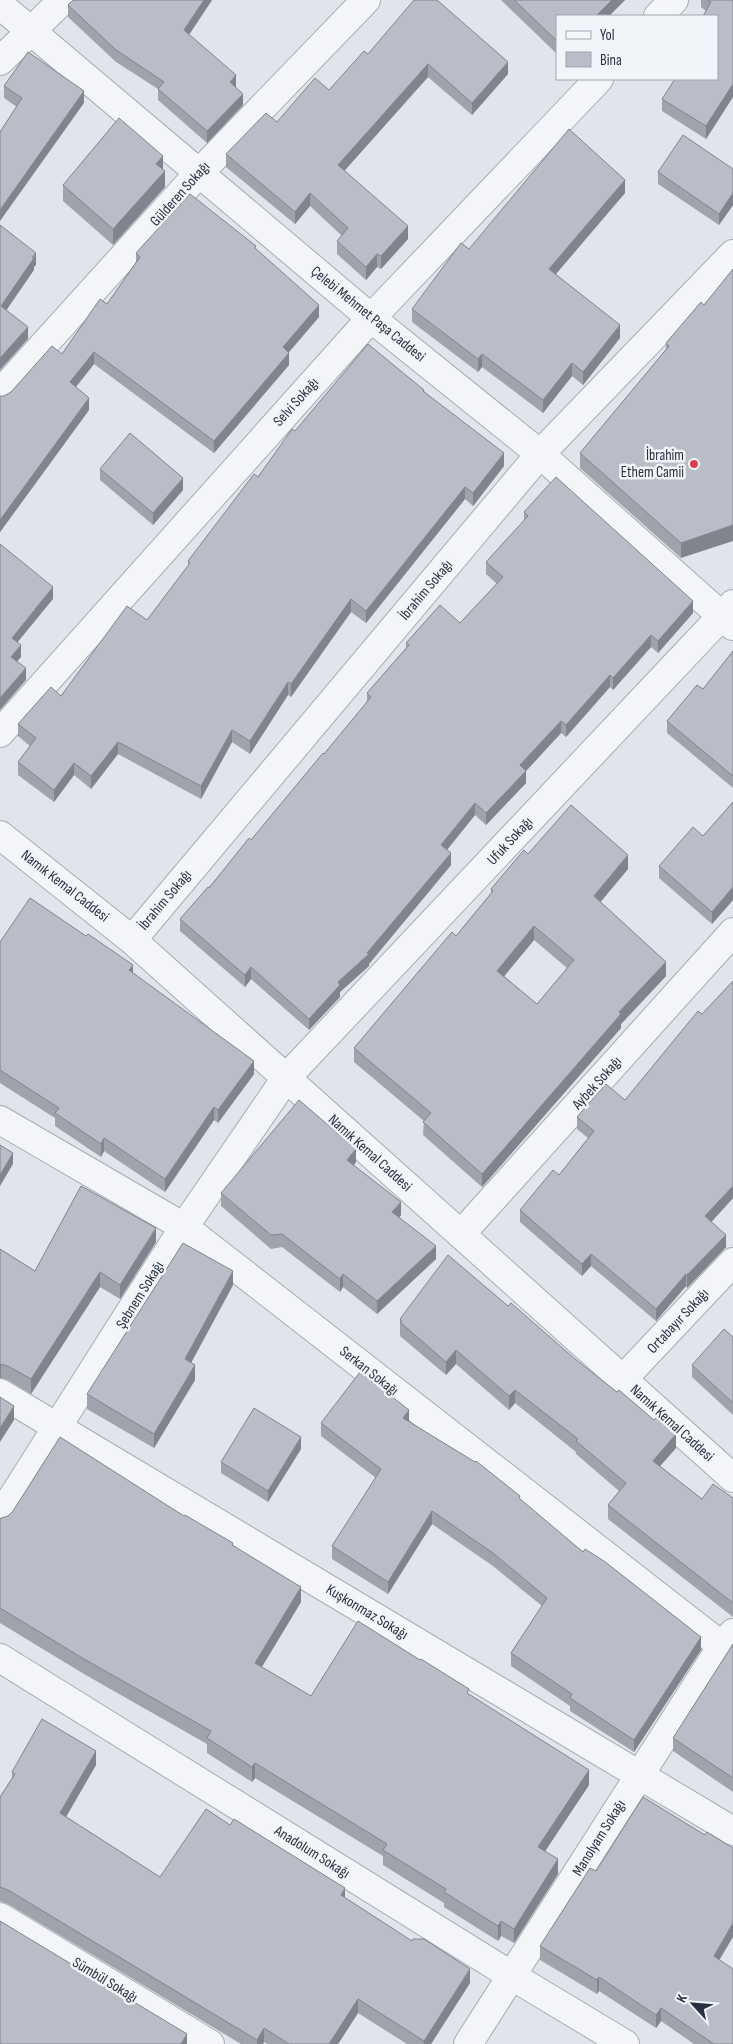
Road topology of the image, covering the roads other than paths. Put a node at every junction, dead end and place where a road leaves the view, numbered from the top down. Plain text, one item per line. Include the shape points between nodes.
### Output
1 (63, 0) edge
2 (366, 0) edge
3 (674, 0) edge
4 (0, 5) edge
5 (659, 15) edge
6 (31, 32) junction
7 (0, 61) edge
8 (598, 80) edge
9 (198, 173) junction
10 (733, 254) edge
11 (371, 318) junction
12 (0, 393) edge
13 (540, 454) junction
14 (730, 616) edge
15 (0, 732) edge
16 (0, 835) edge
17 (733, 932) edge
18 (132, 940) junction
19 (286, 1078) junction
20 (0, 1120) edge
21 (184, 1227) junction
22 (461, 1234) junction
23 (733, 1262) edge
24 (623, 1379) junction
25 (0, 1393) edge
26 (57, 1427) junction
27 (733, 1478) edge
28 (0, 1517) edge
29 (728, 1640) edge
30 (0, 1658) edge
31 (639, 1774) junction
32 (733, 1831) edge
33 (0, 1917) edge
34 (512, 1976) junction
35 (210, 2044) edge
36 (468, 2044) edge
37 (625, 2044) edge

1 - 6 street
2 - 9 street, Gülderen Sokağı
3 - 5 street
4 - 6 street, Çelebi Mehmet Paşa Caddesi
6 - 7 street
6 - 9 street, Çelebi Mehmet Paşa Caddesi
8 - 11 street, Selvi Sokağı
9 - 11 street, Çelebi Mehmet Paşa Caddesi
9 - 12 street, Gülderen Sokağı
10 - 13 street, İbrahim Sokağı
11 - 13 street, Çelebi Mehmet Paşa Caddesi
11 - 15 street, Selvi Sokağı
13 - 14 street, Çelebi Mehmet Paşa Caddesi
13 - 18 street, İbrahim Sokağı
14 - 19 street, Ufuk Sokağı
16 - 18 street, Namık Kemal Caddesi
17 - 22 street, Aybek Sokağı
18 - 19 street, Namık Kemal Caddesi
19 - 21 street, Şebnem Sokağı
19 - 22 street, Namık Kemal Caddesi
20 - 21 street, Serkan Sokağı
21 - 26 street, Şebnem Sokağı
21 - 29 street, Serkan Sokağı
22 - 24 street, Namık Kemal Caddesi
23 - 24 street, Ortabayır Sokağı
24 - 27 street, Namık Kemal Caddesi
25 - 26 street, Kuşkonmaz Sokağı
26 - 28 street, Şebnem Sokağı
26 - 31 street, Kuşkonmaz Sokağı
29 - 31 street, Manolyam Sokağı
30 - 34 street, Anadolum Sokağı
31 - 32 street, Kuşkonmaz Sokağı
31 - 34 street, Manolyam Sokağı
33 - 35 street, Sümbül Sokağı
34 - 36 street, Manolyam Sokağı
34 - 37 street, Anadolum Sokağı

